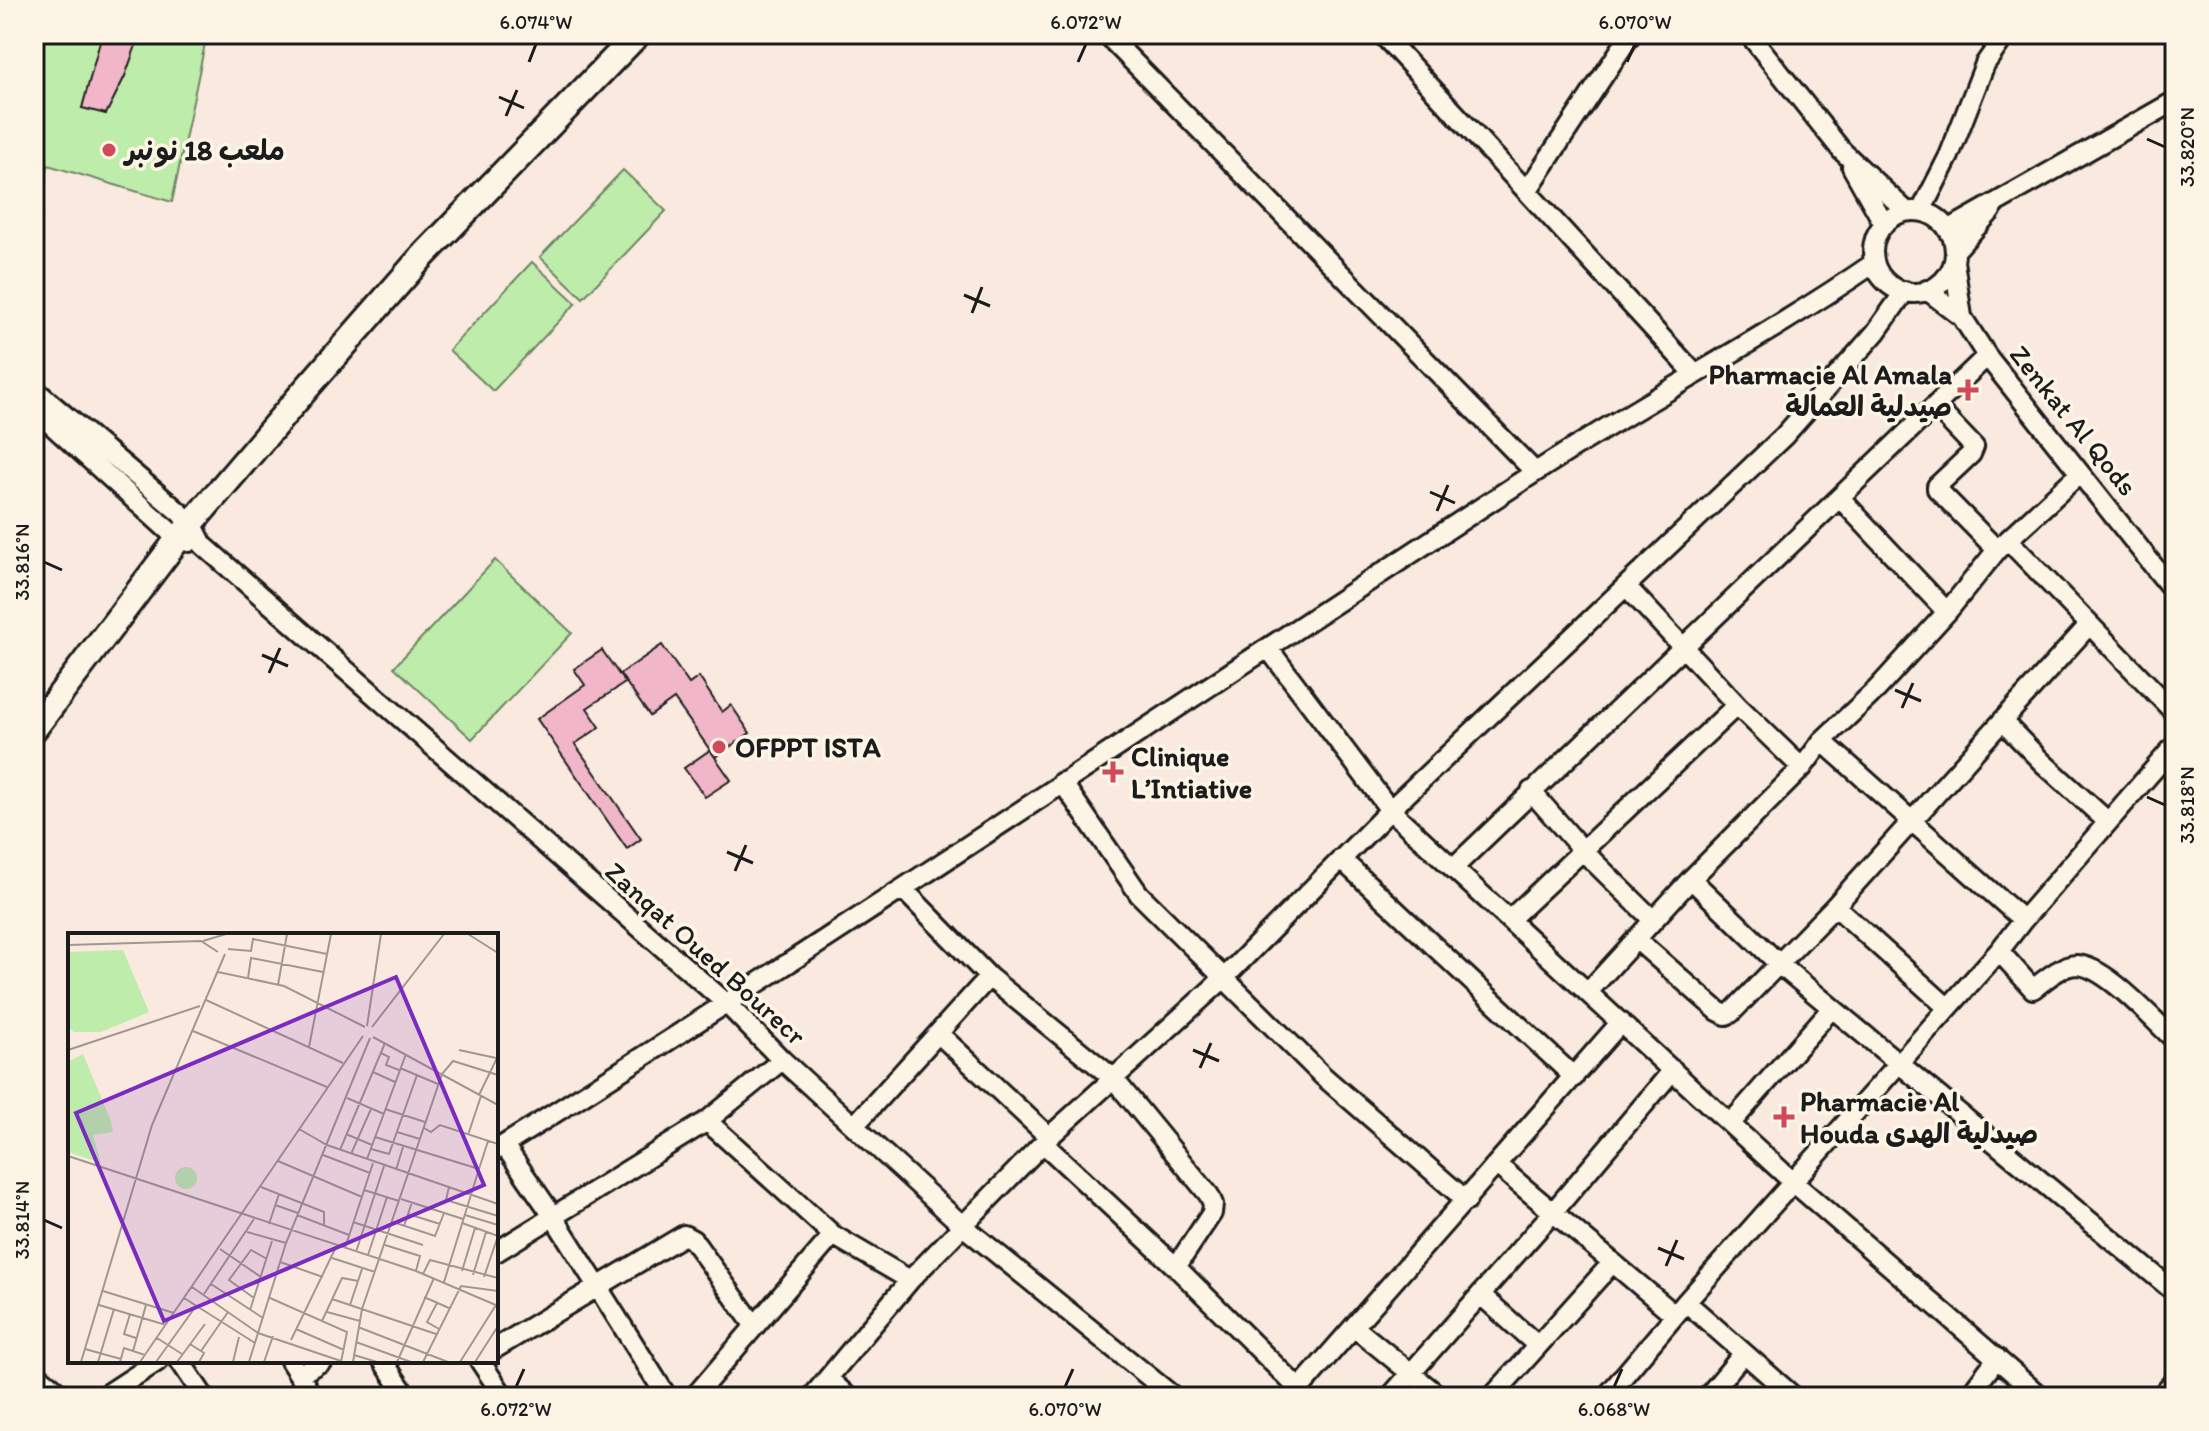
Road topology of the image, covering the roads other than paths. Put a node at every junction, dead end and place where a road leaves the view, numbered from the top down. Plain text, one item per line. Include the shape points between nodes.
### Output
1 (638, 34) edge
2 (1106, 34) edge
3 (1382, 34) edge
4 (1631, 34) edge
5 (1749, 34) edge
6 (2006, 34) edge
7 (2175, 101) edge
8 (1842, 151) junction
9 (1949, 156) junction
10 (1527, 191) junction
11 (2004, 196) junction
12 (1914, 211) junction
13 (1884, 224) junction
14 (1944, 224) junction
15 (1954, 256) junction
16 (1878, 270) junction
17 (1927, 290) junction
18 (1905, 291) junction
19 (1962, 317) junction
20 (1987, 356) junction
21 (1694, 373) junction
22 (34, 389) edge
23 (1935, 406) junction
24 (34, 409) edge
25 (1535, 472) junction
26 (2080, 473) junction
27 (1840, 498) junction
28 (185, 531) junction
29 (2002, 545) junction
30 (1626, 586) junction
31 (2175, 593) edge
32 (1947, 612) junction
33 (2089, 625) junction
34 (1268, 648) junction
35 (1683, 648) junction
36 (1737, 705) junction
37 (2175, 713) edge
38 (2003, 722) junction
39 (34, 729) edge
40 (1822, 741) junction
41 (2175, 745) edge
42 (1802, 768) junction
43 (1062, 782) junction
44 (1531, 791) junction
45 (1390, 810) junction
46 (1913, 820) junction
47 (2107, 821) junction
48 (1584, 852) junction
49 (1341, 859) junction
50 (1453, 868) junction
51 (1691, 879) junction
52 (903, 889) junction
53 (1835, 906) junction
54 (1509, 920) junction
55 (1653, 920) junction
56 (2023, 920) junction
57 (1636, 939) junction
58 (1999, 951) junction
59 (1779, 964) junction
60 (989, 977) junction
61 (1224, 978) junction
62 (1588, 992) junction
63 (726, 1003) junction
64 (1832, 1008) junction
65 (1948, 1008) junction
66 (1621, 1022) junction
67 (939, 1034) junction
68 (2175, 1040) edge
69 (782, 1060) junction
70 (1899, 1064) junction
71 (1673, 1070) junction
72 (1574, 1077) junction
73 (1113, 1078) junction
74 (707, 1121) junction
75 (1731, 1123) junction
76 (854, 1126) junction
77 (1046, 1140) junction
78 (500, 1147) edge
79 (1497, 1165) junction
80 (1793, 1182) junction
81 (1467, 1201) junction
82 (1554, 1211) junction
83 (553, 1216) junction
84 (963, 1226) junction
85 (833, 1235) junction
86 (498, 1251) edge
87 (1612, 1263) junction
88 (1176, 1267) junction
89 (910, 1280) junction
90 (597, 1287) junction
91 (2175, 1292) edge
92 (1481, 1295) junction
93 (1680, 1309) junction
94 (754, 1325) junction
95 (1354, 1327) junction
96 (1537, 1345) junction
97 (498, 1347) edge
98 (1744, 1353) junction
99 (1997, 1358) junction
100 (155, 1363) edge
101 (181, 1363) edge
102 (314, 1363) edge
103 (384, 1363) edge
104 (481, 1363) edge
105 (294, 1368) edge
106 (34, 1372) edge
107 (1410, 1374) junction
108 (828, 1378) junction
109 (2175, 1380) edge
110 (1295, 1393) edge
111 (65, 1397) edge
112 (103, 1397) edge
113 (204, 1397) edge
114 (313, 1397) edge
115 (407, 1397) edge
116 (504, 1397) edge
117 (667, 1397) edge
118 (694, 1397) edge
119 (812, 1397) edge
120 (848, 1397) edge
121 (1174, 1397) edge
122 (1390, 1397) edge
123 (1440, 1397) edge
124 (1492, 1397) edge
125 (1606, 1397) edge
126 (1707, 1397) edge
127 (1794, 1397) edge
128 (1968, 1397) edge
129 (2041, 1397) edge
130 (2160, 1397) edge

1 - 28 main road via 420,259
2 - 25 street
3 - 10 street
4 - 10 street
5 - 8 street
6 - 9 street via 1985,64
7 - 11 street
8 - 12 street
8 - 13 street
9 - 12 street
9 - 14 street
10 - 21 street
11 - 14 street
11 - 15 street
12 - 13 street
12 - 14 street
13 - 16 street via 1874,242
14 - 15 street
15 - 17 street via 1944,279
15 - 19 street
16 - 18 street via 1892,286
16 - 21 street
17 - 18 street
17 - 19 street
18 - 30 street via 1876,332 1784,436
19 - 20 street, Zenkat Al Qods
20 - 23 street
20 - 26 street, Zenkat Al Qods
21 - 25 street
22 - 28 street
23 - 27 street
23 - 29 street via 1974,447 1937,489
24 - 28 street
25 - 34 street
26 - 29 street
26 - 31 street, Zenkat Al Qods
27 - 32 street
27 - 35 street
28 - 39 main road
28 - 63 street, Zanqat Oued Bourecr
29 - 32 street
29 - 33 street
30 - 35 street
30 - 45 street
32 - 40 street
33 - 37 street
33 - 38 street
34 - 43 street
34 - 45 street
35 - 36 street
35 - 44 street
36 - 42 street
36 - 48 street
38 - 46 street
38 - 47 street
40 - 42 street
40 - 46 street
41 - 47 street
42 - 51 street
43 - 52 street
43 - 61 street via 1139,894
44 - 48 street
44 - 50 street
45 - 49 street
45 - 50 street
46 - 53 street
46 - 56 street
47 - 56 street
48 - 54 street
48 - 55 street
49 - 61 street
49 - 72 street
50 - 54 street
51 - 55 street
51 - 59 street
52 - 60 street
52 - 63 street
53 - 59 street
53 - 65 street
54 - 62 street
55 - 57 street
56 - 58 street
57 - 59 street via 1722,1014 1731,1013
57 - 62 street
58 - 65 street
58 - 68 street via 2033,989 2074,965 2101,972
59 - 64 street
60 - 67 street
60 - 73 street
61 - 73 street
61 - 81 street via 1323,1076
62 - 66 street
63 - 69 street, Zanqat Oued Bourecr
63 - 78 street
64 - 70 street
64 - 75 street
65 - 70 street
66 - 71 street
66 - 72 street
67 - 76 street
67 - 77 street
69 - 74 street
69 - 76 street, Zanqat Oued Bourecr
70 - 80 street
70 - 91 street
71 - 75 street
71 - 82 street
72 - 79 street
73 - 77 street
73 - 88 street via 1213,1204
74 - 83 street
74 - 85 street
75 - 80 street
76 - 84 street, Zanqat Oued Bourecr
77 - 84 street
77 - 88 street
78 - 83 street
79 - 81 street
79 - 82 street
80 - 93 street
80 - 99 street
81 - 95 street
82 - 87 street
82 - 92 street
83 - 86 street
83 - 90 street
84 - 89 street
84 - 121 street, Zanqat Oued Bourecr
85 - 89 street
85 - 94 street
87 - 93 street
87 - 96 street
88 - 110 street
89 - 108 street
90 - 94 street via 689,1235
90 - 97 street
90 - 117 street
92 - 96 street
92 - 107 street
93 - 98 street
93 - 125 street
94 - 118 street
95 - 107 street
95 - 110 street
96 - 124 street
98 - 126 street
98 - 127 street
99 - 128 street
99 - 129 street
100 - 112 street
101 - 113 street
102 - 105 street
103 - 115 street
104 - 116 street
105 - 114 street
106 - 111 street
107 - 122 street
107 - 123 street
108 - 119 street
108 - 120 street
109 - 130 street

